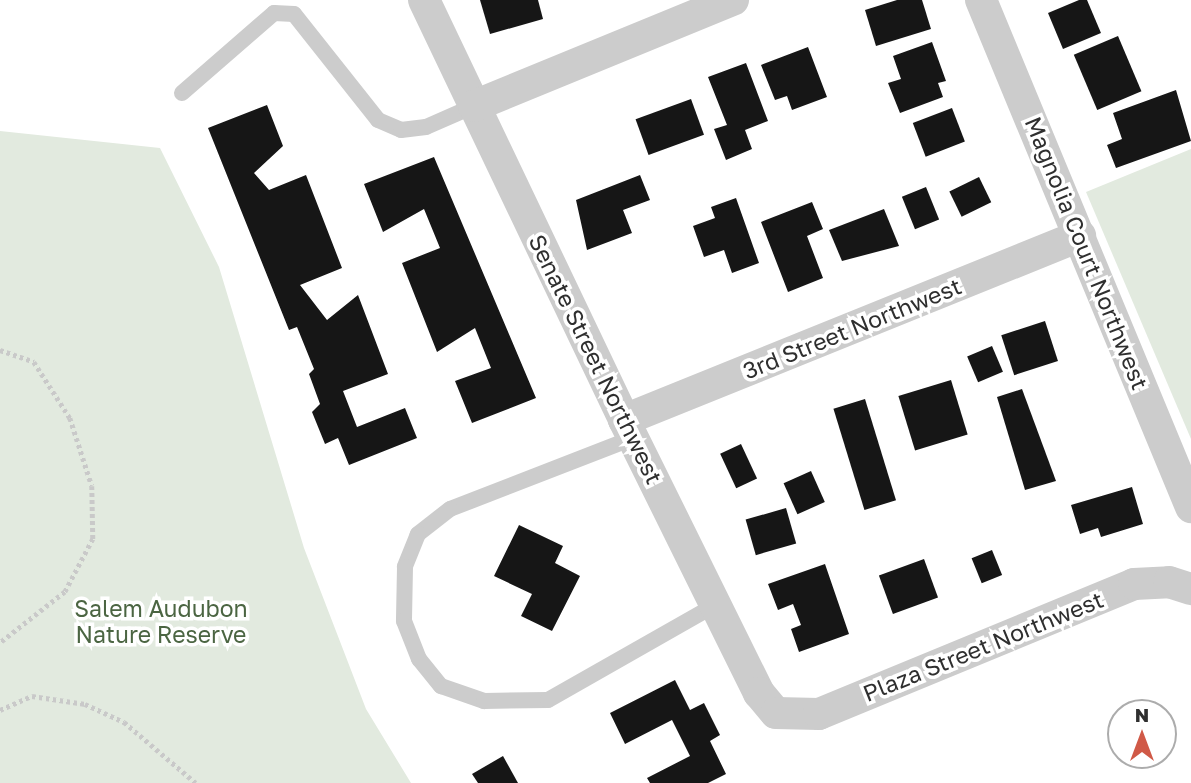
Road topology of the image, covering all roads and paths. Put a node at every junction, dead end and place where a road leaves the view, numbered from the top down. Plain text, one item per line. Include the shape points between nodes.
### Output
1 (425, 0) edge
2 (733, 0) edge
3 (981, 0) edge
4 (182, 93) dead end
5 (474, 106) junction
6 (1080, 236) junction
7 (0, 350) edge
8 (629, 429) junction
9 (1191, 507) edge
10 (1191, 589) edge
11 (715, 605) junction
12 (0, 643) edge
13 (0, 710) edge
14 (776, 713) joint
15 (196, 783) edge

1 - 5 street, Senate Street Northwest
2 - 5 street
3 - 6 street, Magnolia Court Northwest
4 - 5 lane via 274,13 294,14 378,120 401,130 426,127
5 - 8 street, Senate Street Northwest
6 - 8 street, 3rd Street Northwest
6 - 9 street, Magnolia Court Northwest
7 - 12 path via 34,362 70,418 92,486 93,539 65,592
8 - 11 street, Senate Street Northwest
8 - 11 lane via 450,509 418,534 405,567 404,621 418,659 441,686 484,701 548,700
10 - 14 street, Plaza Street Northwest via 1169,582 1134,584 819,713
11 - 14 street, Senate Street Northwest
13 - 15 path via 32,696 85,704 124,722

